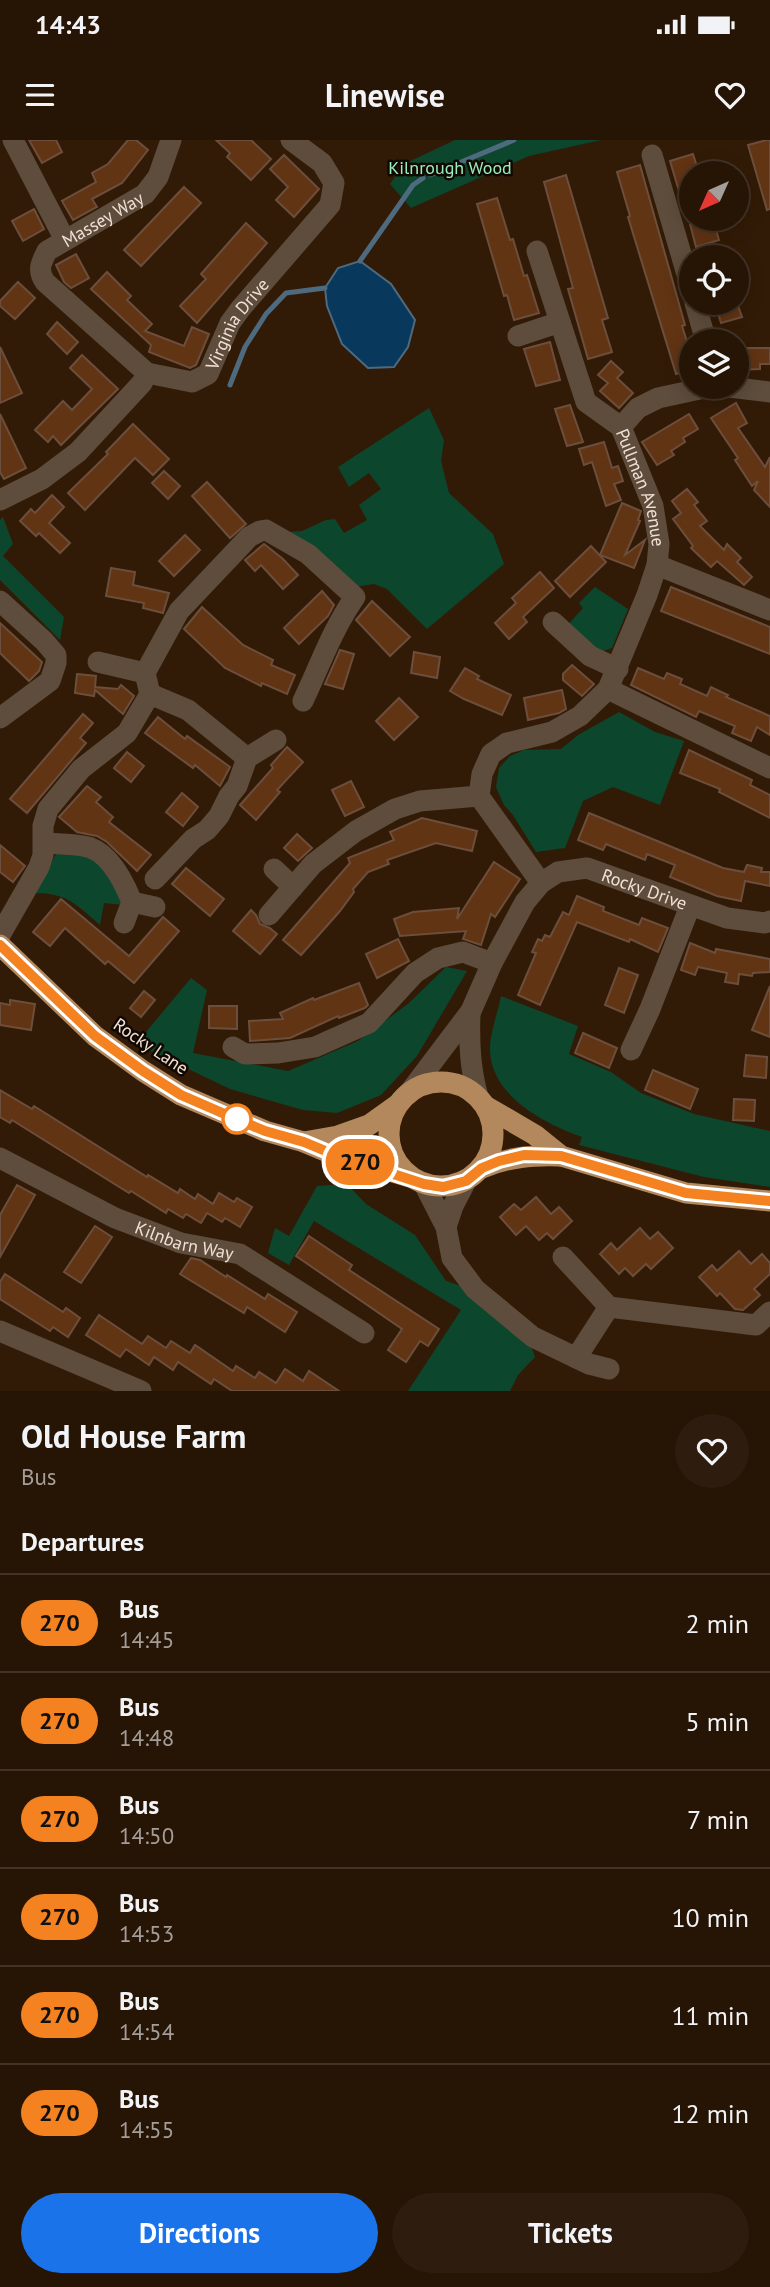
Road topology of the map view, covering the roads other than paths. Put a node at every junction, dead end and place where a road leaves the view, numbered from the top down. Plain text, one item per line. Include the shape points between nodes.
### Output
1 (13, 140) edge
2 (171, 140) edge
3 (291, 140) edge
4 (652, 155) dead end
5 (65, 240) junction
6 (679, 247) edge
7 (537, 251) dead end
8 (560, 322) junction
9 (518, 335) dead end
10 (147, 373) junction
11 (749, 392) edge
12 (679, 393) edge
13 (769, 398) edge
14 (621, 427) junction
15 (0, 500) edge
16 (657, 565) junction
17 (0, 600) edge
18 (770, 610) edge
19 (554, 622) dead end
20 (99, 662) dead end
21 (618, 669) junction
22 (145, 673) junction
23 (608, 689) junction
24 (150, 694) junction
25 (303, 701) dead end
26 (0, 718) edge
27 (276, 740) dead end
28 (247, 758) junction
29 (770, 768) edge
30 (479, 796) junction
31 (45, 843) junction
32 (274, 869) dead end
33 (155, 879) dead end
34 (541, 883) junction
35 (293, 887) junction
36 (132, 902) junction
37 (690, 906) junction
38 (155, 907) dead end
39 (270, 915) dead end
40 (770, 922) edge
41 (124, 923) dead end
42 (0, 935) edge
43 (0, 945) edge
44 (492, 963) junction
45 (471, 1011) junction
46 (631, 1050) dead end
47 (241, 1053) dead end
48 (403, 1099) junction
49 (482, 1102) junction
50 (304, 1142) junction
51 (561, 1156) junction
52 (0, 1158) edge
53 (474, 1175) junction
54 (419, 1181) junction
55 (770, 1201) edge
56 (446, 1227) junction
57 (564, 1257) dead end
58 (609, 1307) junction
59 (770, 1312) edge
60 (364, 1333) dead end
61 (3, 1340) edge
62 (576, 1357) junction
63 (609, 1369) dead end
64 (141, 1391) edge

1 - 5 street
2 - 5 street, Massey Way via 158,177 145,194
3 - 10 street, Virginia Drive via 322,163 334,183 330,205 241,307 208,374 192,382
4 - 6 street
5 - 10 street, Massey Way via 47,251 40,274
7 - 8 street, Pullman Avenue
8 - 9 street
8 - 14 street, Pullman Avenue via 586,401
10 - 15 street via 78,452 42,479
11 - 13 street
12 - 14 street via 638,408
14 - 16 street, Pullman Avenue via 653,506
16 - 18 street
16 - 21 street, Pullman Avenue
17 - 26 street via 44,641 56,655 56,663 50,681
19 - 21 street via 590,656
20 - 22 street
21 - 23 street, Pullman Avenue
22 - 24 street
22 - 25 street via 179,611 249,537 266,530 363,594 339,619
23 - 29 street
23 - 30 street, Pullman Avenue via 580,716 552,732 507,743 491,754 481,774
24 - 28 street via 188,710
24 - 31 street via 127,733 81,769 48,809 43,825
27 - 28 street
28 - 33 street via 219,816
30 - 34 street
30 - 35 street via 420,801 395,809 356,831 313,864
31 - 36 street via 87,846 110,862
31 - 42 street via 39,867
32 - 35 street
34 - 37 street, Rocky Drive via 558,872 587,868
34 - 44 street via 525,902
35 - 39 street
36 - 38 street
36 - 41 street
37 - 40 street, Rocky Drive via 727,918
37 - 46 street
43 - 50 highway, Rocky Lane via 95,1036 143,1071 181,1095 265,1131
44 - 45 street
44 - 47 street via 463,952 438,958 415,973 369,1023 315,1047
45 - 48 street
45 - 49 street via 472,1074
48 - 49 highway via 429,1083 452,1083
48 - 50 highway, Rocky Lane via 369,1125
48 - 54 highway via 390,1122 389,1141 395,1159
49 - 51 highway
49 - 53 highway via 494,1127 494,1142
50 - 54 highway, Rocky Lane
51 - 53 highway via 524,1155 499,1161
51 - 55 highway via 686,1193
52 - 60 street, Kilnbarn Way via 115,1218 181,1243 240,1254
53 - 54 highway via 443,1187
53 - 56 street via 453,1206
54 - 56 street
56 - 62 street via 452,1258 475,1289 533,1337
57 - 58 street
58 - 59 street via 756,1325
58 - 62 street
61 - 64 street
62 - 63 street

